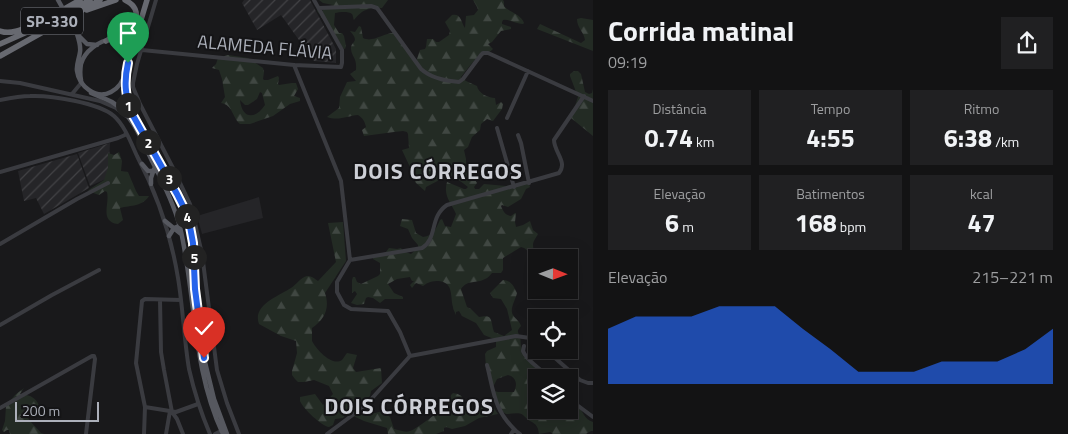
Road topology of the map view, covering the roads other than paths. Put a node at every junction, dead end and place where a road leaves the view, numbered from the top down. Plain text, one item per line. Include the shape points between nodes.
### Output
1 (58, 0) edge
2 (80, 0) edge
3 (90, 0) edge
4 (100, 0) edge
5 (116, 0) edge
6 (125, 0) edge
7 (147, 0) edge
8 (156, 0) edge
9 (314, 0) edge
10 (319, 8) junction
11 (47, 18) junction
12 (62, 21) junction
13 (0, 31) edge
14 (76, 32) junction
15 (12, 39) junction
16 (106, 41) junction
17 (0, 44) edge
18 (99, 45) junction
19 (142, 50) junction
20 (0, 56) edge
21 (128, 63) junction
22 (294, 65) junction
23 (528, 71) junction
24 (126, 74) junction
25 (81, 81) junction
26 (0, 82) edge
27 (91, 93) junction
28 (72, 94) junction
29 (584, 96) junction
30 (0, 100) edge
31 (593, 101) edge
32 (128, 117) junction
33 (506, 118) dead end
34 (497, 128) dead end
35 (126, 133) junction
36 (518, 135) dead end
37 (118, 138) junction
38 (129, 140) junction
39 (161, 143) junction
40 (151, 147) junction
41 (142, 164) junction
42 (155, 171) junction
43 (0, 172) edge
44 (167, 175) junction
45 (530, 182) junction
46 (108, 183) dead end
47 (151, 184) junction
48 (514, 187) junction
49 (188, 216) junction
50 (165, 221) junction
51 (195, 221) junction
52 (189, 222) junction
53 (180, 226) junction
54 (174, 228) junction
55 (182, 235) junction
56 (169, 236) junction
57 (0, 244) edge
58 (350, 260) junction
59 (99, 270) dead end
60 (160, 300) junction
61 (181, 300) junction
62 (0, 326) edge
63 (196, 330) junction
64 (184, 331) junction
65 (528, 338) edge
66 (524, 346) dead end
67 (410, 356) junction
68 (556, 359) edge
69 (487, 365) dead end
70 (541, 369) edge
71 (217, 370) junction
72 (207, 372) junction
73 (593, 383) edge
74 (198, 404) junction
75 (578, 406) edge
76 (145, 407) junction
77 (0, 408) edge
78 (171, 411) junction
79 (593, 417) edge
80 (222, 433) edge
81 (519, 433) edge
82 (86, 434) edge
83 (144, 434) edge
84 (166, 434) edge
85 (183, 434) edge
86 (210, 434) edge
87 (214, 434) edge
88 (227, 434) edge
89 (239, 434) edge
90 (328, 434) edge
91 (511, 434) edge

1 - 14 main road, bridge
2 - 11 highway
3 - 15 highway, SP-330
4 - 12 highway, SP-330
5 - 12 highway
6 - 16 highway via 135,8 134,22
7 - 21 highway
8 - 19 street
9 - 10 street, ALAMEDA FLÁVIA
10 - 22 street, ALAMEDA FLÁVIA via 341,47 342,66
10 - 23 street via 375,6 421,69 441,79 461,81 485,52
11 - 13 highway via 13,32
11 - 15 highway
12 - 20 highway, SP-330
14 - 18 main road via 87,44
14 - 25 main road via 80,48 77,69
15 - 17 highway, SP-330
16 - 18 main road
16 - 21 main road via 119,39 124,43
18 - 25 main road via 83,59
19 - 22 street, ALAMEDA FLÁVIA
19 - 39 street via 133,87
21 - 24 main road
22 - 58 street via 341,181
23 - 29 street
23 - 33 street
24 - 27 main road via 112,92
24 - 40 main road via 127,102
25 - 27 main road
25 - 28 street
26 - 28 street
27 - 32 main road via 111,102
28 - 32 street via 106,103
29 - 31 street
29 - 45 street via 554,140 562,163 561,171 558,175
30 - 35 street via 38,96 90,105 115,117
32 - 42 main road
34 - 48 street
35 - 37 street
35 - 38 street
36 - 45 street
37 - 38 street
37 - 43 street
38 - 41 street
39 - 40 street
39 - 51 street
40 - 44 main road
41 - 42 main road via 146,170
41 - 47 street
42 - 44 main road
42 - 47 main road
42 - 53 main road via 174,206
44 - 49 main road
45 - 48 street
46 - 57 street
47 - 50 street
48 - 58 street via 447,206 438,215 428,243 422,248
49 - 52 main road
49 - 53 main road
50 - 54 main road
50 - 56 street
51 - 52 street
51 - 71 street
52 - 72 main road
53 - 54 main road
53 - 55 main road
54 - 55 main road
54 - 56 main road
55 - 63 main road
56 - 61 street
58 - 67 street via 337,285 342,302 351,309 388,311
59 - 62 street
60 - 61 street
60 - 76 street via 142,301 136,363
60 - 78 street via 161,352
61 - 64 street
63 - 64 street
63 - 80 main road via 201,366
64 - 74 street
65 - 67 street via 512,336
66 - 70 street via 526,357
67 - 90 street via 366,405
68 - 73 street via 580,380
69 - 81 street via 498,408
71 - 72 street
71 - 89 street
72 - 88 main road
74 - 78 street
74 - 86 street
75 - 79 street
76 - 78 street
76 - 83 street
77 - 82 street via 92,356
78 - 84 street
78 - 85 street
80 - 87 street
81 - 91 street via 513,431

